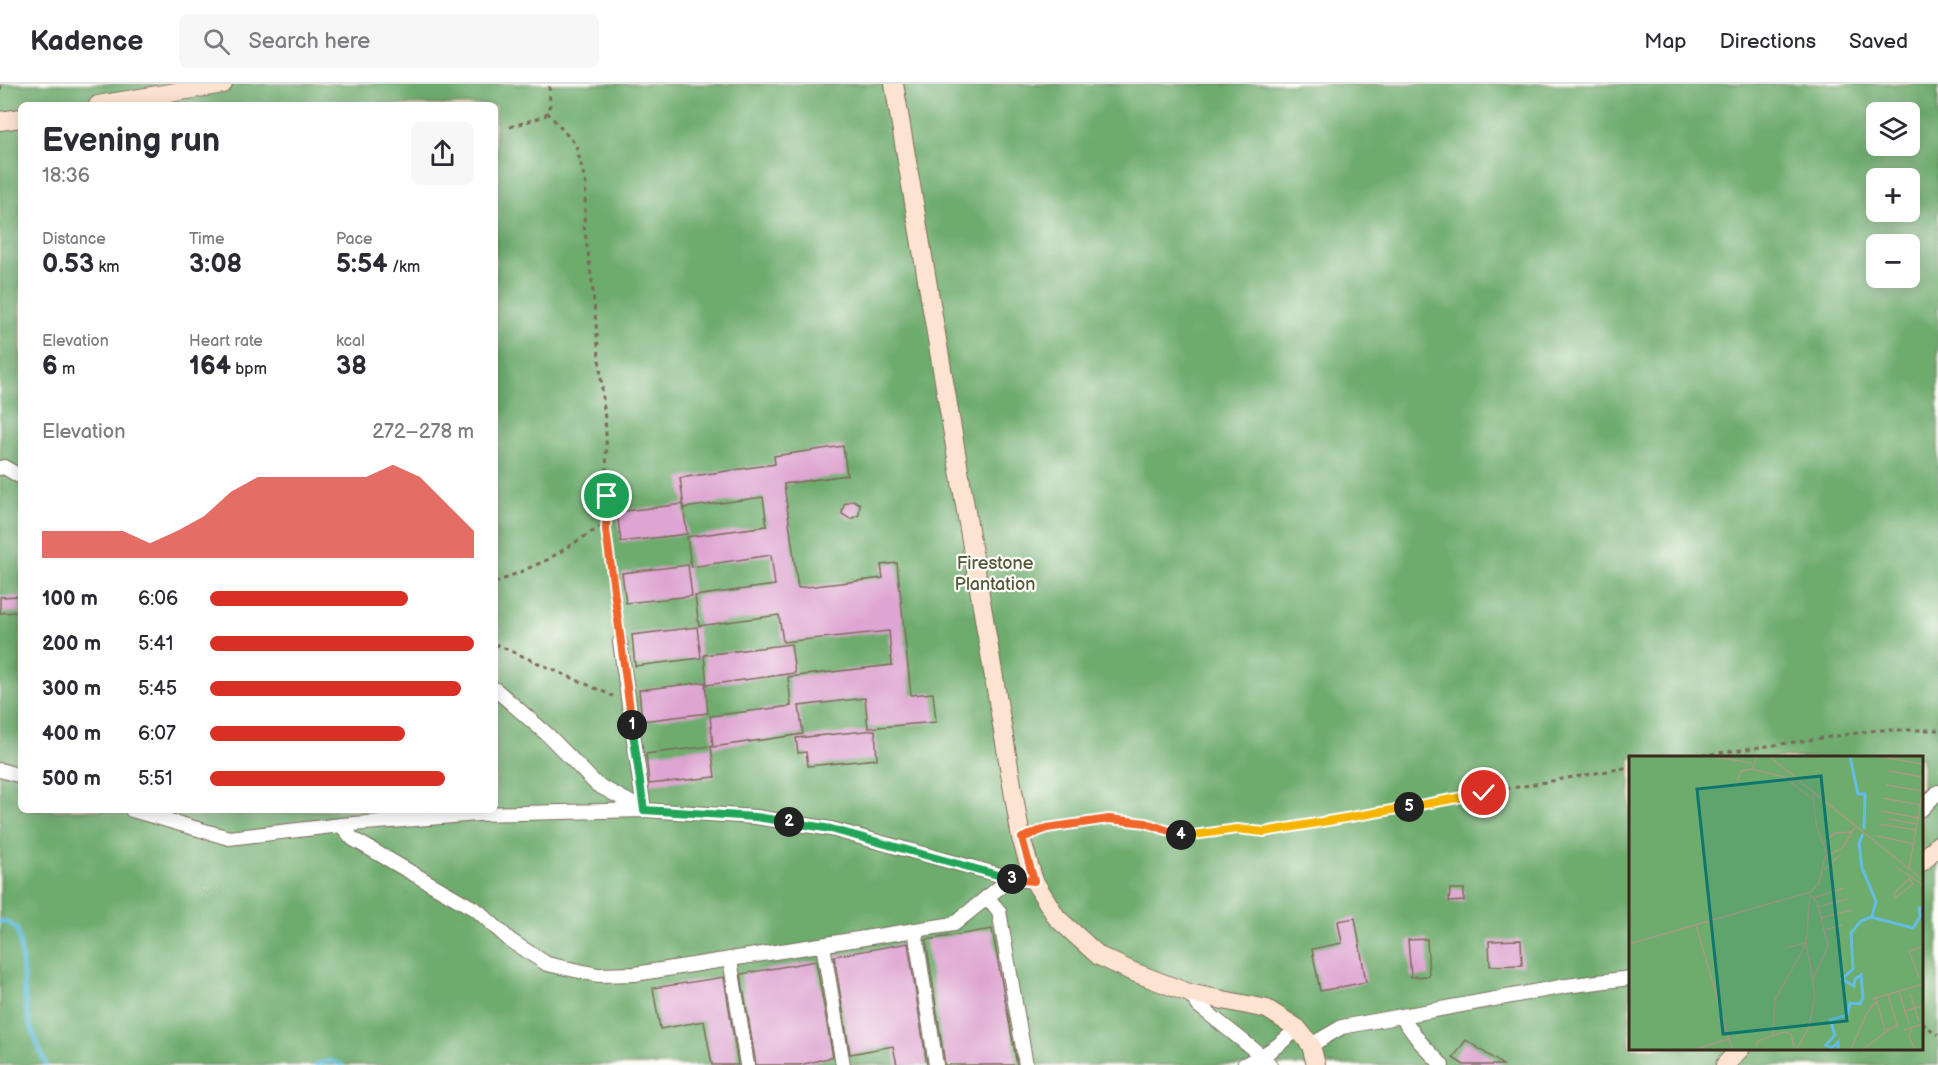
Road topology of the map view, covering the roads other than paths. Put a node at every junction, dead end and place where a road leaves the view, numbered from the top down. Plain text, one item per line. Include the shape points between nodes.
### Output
1 (223, 84) edge
2 (894, 84) edge
3 (116, 102) edge
4 (18, 118) edge
5 (0, 121) edge
6 (0, 468) edge
7 (18, 475) edge
8 (620, 642) road end
9 (498, 693) edge
10 (0, 770) edge
11 (18, 775) edge
12 (1938, 792) edge
13 (1923, 808) edge
14 (644, 810) junction
15 (142, 813) edge
16 (341, 825) junction
17 (1938, 845) edge
18 (1923, 861) edge
19 (1011, 879) junction
20 (1034, 881) junction
21 (987, 897) junction
22 (915, 930) junction
23 (823, 945) junction
24 (730, 959) junction
25 (1629, 978) edge
26 (1189, 993) junction
27 (1401, 1016) junction
28 (1297, 1028) junction
29 (1311, 1045) junction
30 (1739, 1050) edge
31 (1266, 1061) edge
32 (747, 1065) edge
33 (843, 1065) edge
34 (936, 1065) edge
35 (1026, 1065) edge
36 (1244, 1065) edge
37 (1316, 1065) edge
38 (1442, 1065) edge
39 (1725, 1065) edge

1 - 3 street
2 - 20 street via 1022,838
4 - 5 street
6 - 7 street
8 - 14 street
9 - 14 street via 548,735 596,784
10 - 11 street
12 - 13 street
14 - 16 street via 478,814
14 - 19 street via 756,817 831,829
15 - 16 street via 229,838
16 - 24 street via 353,839 478,911 511,941 547,964 598,975
17 - 18 street
19 - 20 street
19 - 21 street
20 - 26 street via 1057,918 1099,956
21 - 22 street via 954,924
21 - 35 street via 999,911
22 - 23 street
22 - 34 street
23 - 24 street
23 - 33 street
24 - 32 street
25 - 27 street
26 - 28 street via 1267,1009
26 - 31 street
27 - 29 street via 1342,1027
27 - 38 street
28 - 29 street
28 - 31 street
29 - 37 street
30 - 39 street
31 - 36 street

